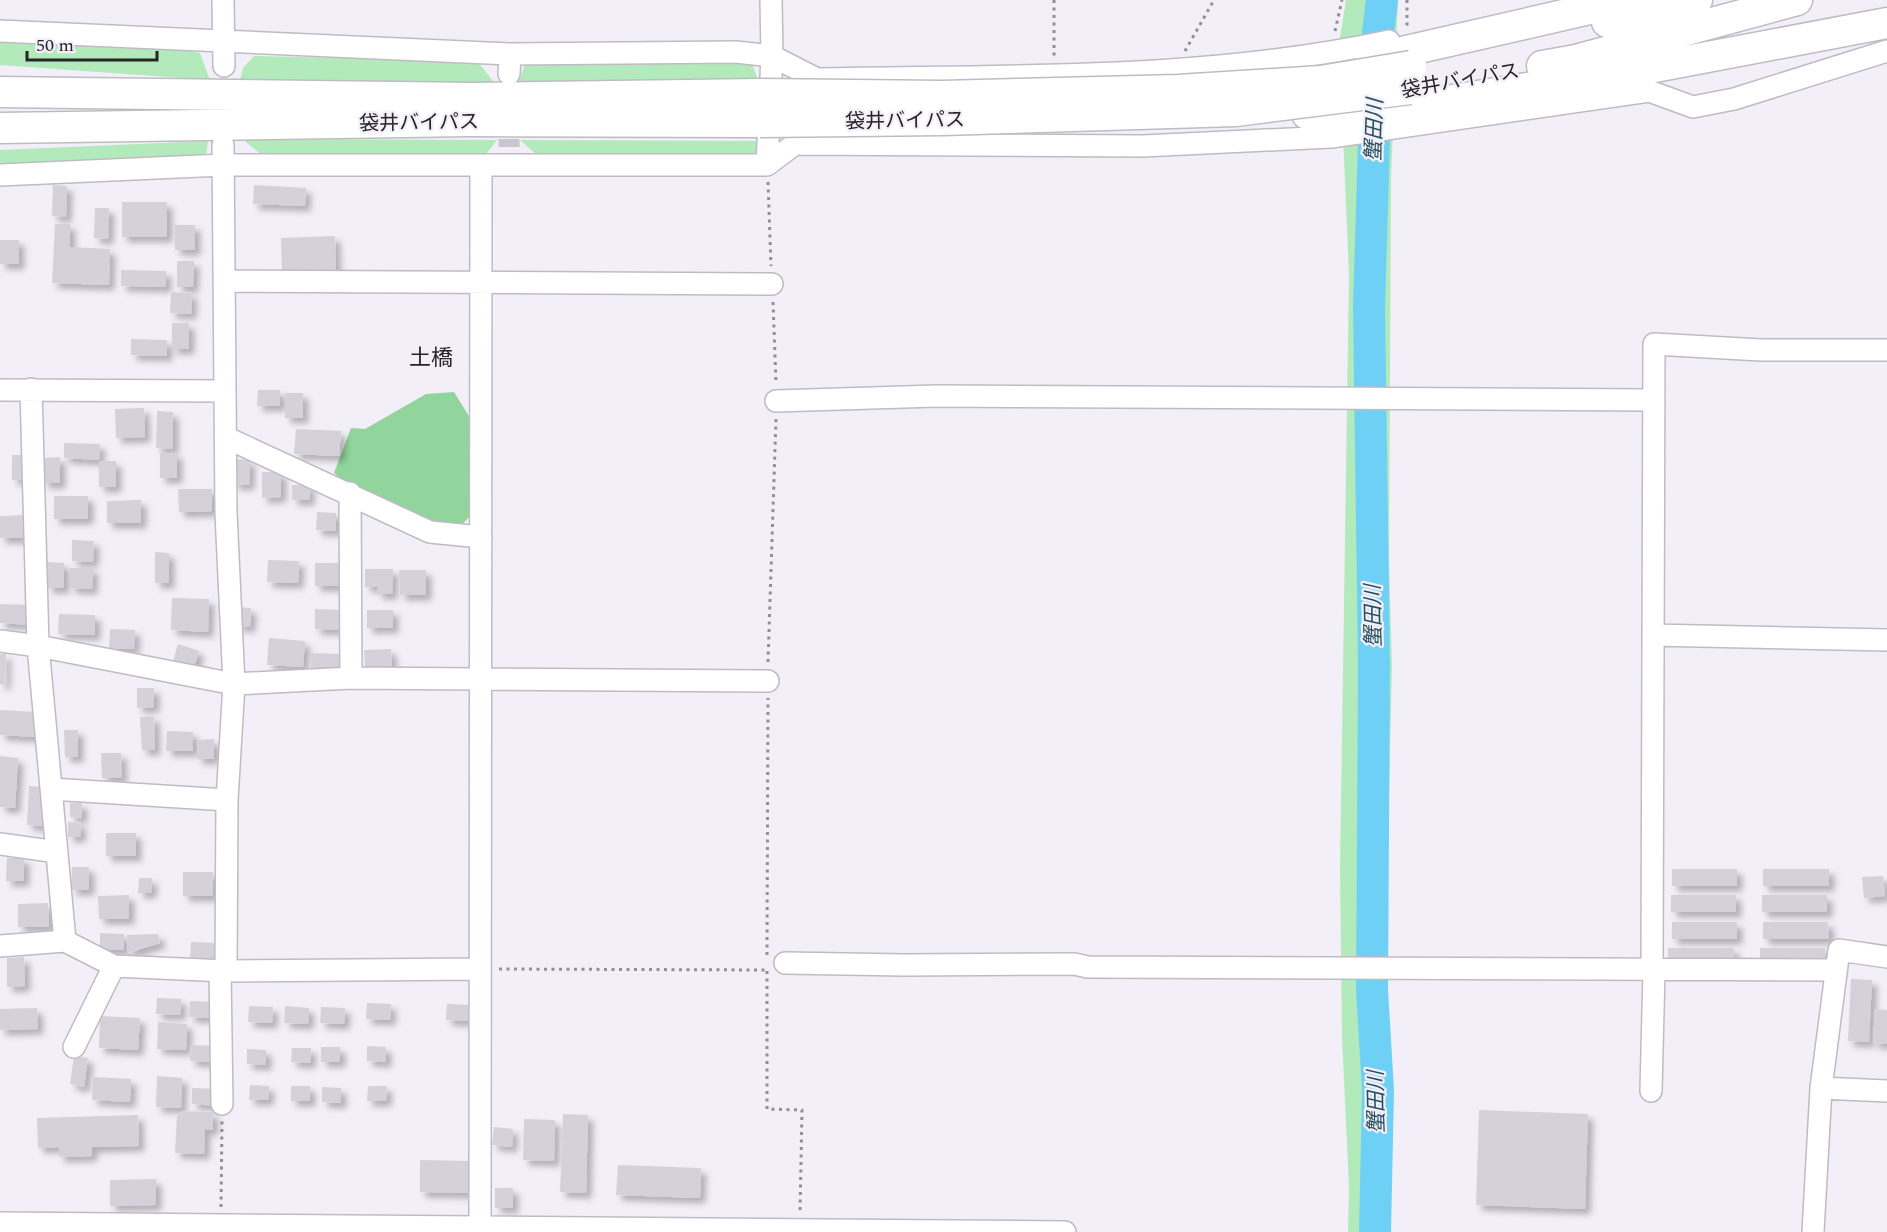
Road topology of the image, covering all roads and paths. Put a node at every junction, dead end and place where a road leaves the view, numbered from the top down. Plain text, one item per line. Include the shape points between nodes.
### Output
1 (223, 0) edge
2 (771, 0) edge
3 (1214, 0) edge
4 (1342, 0) edge
5 (1407, 0) edge
6 (1571, 0) edge
7 (1629, 0) edge
8 (1697, 0) edge
9 (1797, 0) edge
10 (1887, 23) edge
11 (0, 31) edge
12 (224, 42) junction
13 (1338, 51) junction
14 (1887, 51) edge
15 (772, 56) junction
16 (224, 66) dead end
17 (1173, 71) junction
18 (1406, 74) junction
19 (0, 81) edge
20 (0, 92) edge
21 (47, 92) junction
22 (760, 108) junction
23 (0, 128) edge
24 (46, 128) junction
25 (0, 137) edge
26 (223, 155) junction
27 (481, 165) junction
28 (767, 165) junction
29 (0, 175) edge
30 (225, 281) junction
31 (481, 283) junction
32 (772, 284) junction
33 (1887, 350) edge
34 (31, 389) junction
35 (0, 390) edge
36 (225, 391) junction
37 (1653, 400) junction
38 (776, 401) junction
39 (227, 438) junction
40 (350, 493) junction
41 (481, 537) junction
42 (1653, 635) junction
43 (1887, 640) edge
44 (0, 641) edge
45 (38, 646) junction
46 (351, 678) junction
47 (481, 679) junction
48 (768, 681) junction
49 (234, 684) junction
50 (51, 789) junction
51 (227, 800) junction
52 (0, 844) edge
53 (57, 852) junction
54 (65, 941) junction
55 (0, 946) edge
56 (1887, 957) edge
57 (776, 961) joint
58 (114, 966) junction
59 (480, 969) junction
60 (1654, 970) junction
61 (1835, 970) junction
62 (223, 971) junction
63 (74, 1047) dead end
64 (1821, 1088) junction
65 (1651, 1091) dead end
66 (1887, 1091) edge
67 (222, 1104) joint
68 (0, 1223) edge
69 (480, 1227) junction
70 (221, 1229) edge
71 (800, 1229) junction
72 (1065, 1232) edge
73 (1813, 1232) edge

1 - 12 street
2 - 15 street
3 - 17 path
4 - 13 path
5 - 18 path
6 - 18 street
7 - 18 highway
8 - 18 highway, 袋井バイパス
9 - 18 highway, 袋井バイパス via 1576,60
10 - 18 highway via 1639,70
11 - 12 street
12 - 15 street via 509,64 736,52
12 - 16 street
13 - 17 street
13 - 18 street
14 - 18 street via 1734,99 1694,107 1649,91
15 - 17 street via 817,79
15 - 28 street
18 - 22 highway, 袋井バイパス, bridge via 1236,99 943,120
18 - 28 street via 1331,137 1143,146 795,144
19 - 21 highway
20 - 21 highway, 袋井バイパス
21 - 22 highway, 袋井バイパス via 472,98
22 - 24 highway, 袋井バイパス via 470,122
23 - 24 highway, 袋井バイパス
24 - 25 highway
26 - 27 street
26 - 29 street
26 - 30 street
27 - 28 street via 510,156
27 - 31 street
28 - 32 path
30 - 31 street
30 - 36 street
31 - 32 street
31 - 41 street
32 - 38 path
33 - 37 street via 1761,350 1654,344
34 - 35 street
34 - 36 street
34 - 45 street
36 - 39 street
37 - 38 street via 936,396
37 - 42 street
38 - 48 path
39 - 40 street
39 - 49 street via 226,513
40 - 41 street via 430,532
40 - 46 street
41 - 47 street
42 - 43 street
42 - 60 street
44 - 45 street
45 - 49 street
45 - 50 street
46 - 47 street
46 - 49 street
47 - 48 street
47 - 59 street
48 - 57 path
49 - 51 street
50 - 51 street
50 - 53 street
51 - 62 street
52 - 53 street
53 - 54 street
54 - 55 street
54 - 58 street
56 - 61 street via 1839,950
57 - 60 street via 1074,964 1088,968
58 - 62 street
58 - 63 street
59 - 62 street
59 - 69 street
59 - 71 path via 767,970 767,1109 802,1110
60 - 61 street
60 - 65 street
61 - 64 street
62 - 67 street
64 - 66 street
64 - 73 street
67 - 70 path
68 - 70 street
69 - 70 street
69 - 71 street
71 - 72 street

